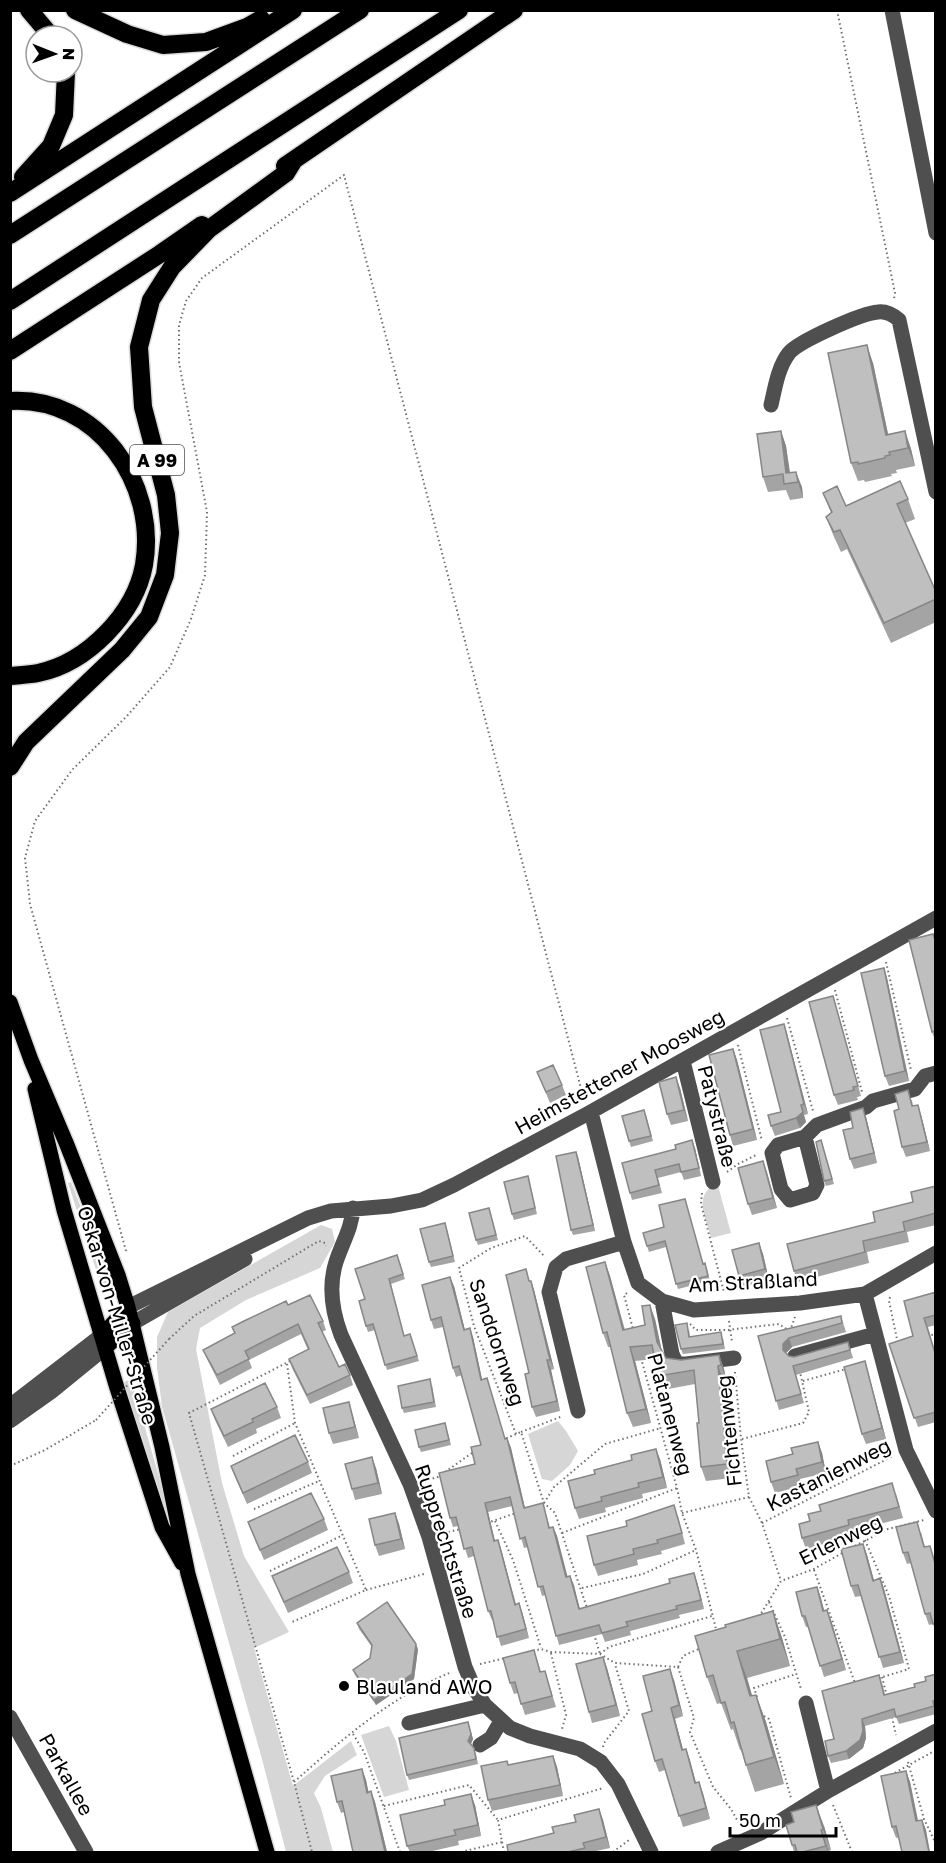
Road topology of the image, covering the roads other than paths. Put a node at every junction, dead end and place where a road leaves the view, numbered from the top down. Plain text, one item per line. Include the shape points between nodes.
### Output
1 (29, 10) edge
2 (75, 10) edge
3 (276, 10) edge
4 (292, 10) edge
5 (360, 10) edge
6 (459, 10) edge
7 (514, 10) edge
8 (892, 10) edge
9 (41, 24) edge
10 (65, 84) edge
11 (294, 160) junction
12 (10, 191) edge
13 (936, 233) edge
14 (10, 235) edge
15 (10, 302) edge
16 (10, 351) edge
17 (10, 401) edge
18 (771, 405) dead end
19 (936, 492) edge
20 (10, 676) edge
21 (10, 767) edge
22 (936, 918) edge
23 (10, 1002) edge
24 (31, 1060) junction
25 (682, 1061) junction
26 (936, 1073) edge
27 (589, 1113) junction
28 (806, 1137) dead end
29 (713, 1182) road end
30 (353, 1208) junction
31 (308, 1218) junction
32 (624, 1242) junction
33 (936, 1253) edge
34 (865, 1294) junction
35 (128, 1307) junction
36 (663, 1307) junction
37 (133, 1323) junction
38 (103, 1341) junction
39 (877, 1342) junction
40 (795, 1356) edge
41 (734, 1358) road end
42 (10, 1406) edge
43 (578, 1411) road end
44 (10, 1421) edge
45 (931, 1515) edge
46 (188, 1574) junction
47 (806, 1703) road end
48 (485, 1705) junction
49 (10, 1717) edge
50 (501, 1721) junction
51 (409, 1723) dead end
52 (936, 1731) edge
53 (480, 1745) dead end
54 (828, 1791) junction
55 (86, 1852) edge
56 (267, 1852) edge
57 (651, 1852) edge
58 (718, 1852) edge

1 - 9 highway
2 - 3 highway via 127,34 163,45 206,42
4 - 12 highway
5 - 14 highway
6 - 15 highway
7 - 11 highway, A 99
8 - 13 street
10 - 12 highway via 64,115 51,146
11 - 16 highway, A 99 via 160,254
11 - 21 highway, A 99 via 286,173 209,229 172,267 151,300 139,347 143,407 166,495 170,533 165,575 149,617 122,650 26,742
17 - 20 highway via 49,404 99,431 132,474 146,533 144,566 131,601 110,632 66,663 38,673
18 - 19 street via 783,362 791,351 861,315 892,314 899,320
22 - 25 street, Heimstettener Moosweg
23 - 24 main road, Oskar-von-Miller-Straße
24 - 35 main road, Oskar-von-Miller-Straße
24 - 38 main road, Oskar-von-Miller-Straße via 64,1210
25 - 27 street, Heimstettener Moosweg
25 - 29 street, Patystraße
26 - 28 street via 925,1076 915,1089 873,1101 817,1125
27 - 30 street, Heimstettener Moosweg via 422,1200
27 - 32 street
30 - 31 street, Heimstettener Moosweg
30 - 48 street, Rupprechtstraße via 353,1221 334,1269 332,1310 410,1484 465,1667
31 - 35 street, Heimstettener Moosweg
31 - 37 street, Heimstettener Moosweg via 272,1244
32 - 36 street, Am Straßland via 638,1283
32 - 43 street via 566,1259 556,1267 549,1292
33 - 34 street, Am Straßland
34 - 36 street, Am Straßland via 727,1308
34 - 39 street
35 - 37 main road, Oskar-von-Miller-Straße
35 - 38 main road
36 - 41 street via 677,1364
37 - 38 main road
37 - 46 main road, Oskar-von-Miller-Straße
38 - 42 street
38 - 44 street via 51,1392
38 - 46 main road, Oskar-von-Miller-Straße via 162,1527
39 - 40 street
39 - 45 street via 906,1450
46 - 56 main road, Oskar-von-Miller-Straße
47 - 54 street
48 - 50 street, Rupprechtstraße
48 - 51 street
49 - 55 street, Parkallee
50 - 53 street via 491,1738
50 - 57 street, Rupprechtstraße via 530,1736 580,1749 601,1762 618,1784
52 - 54 street
54 - 58 street via 749,1840

